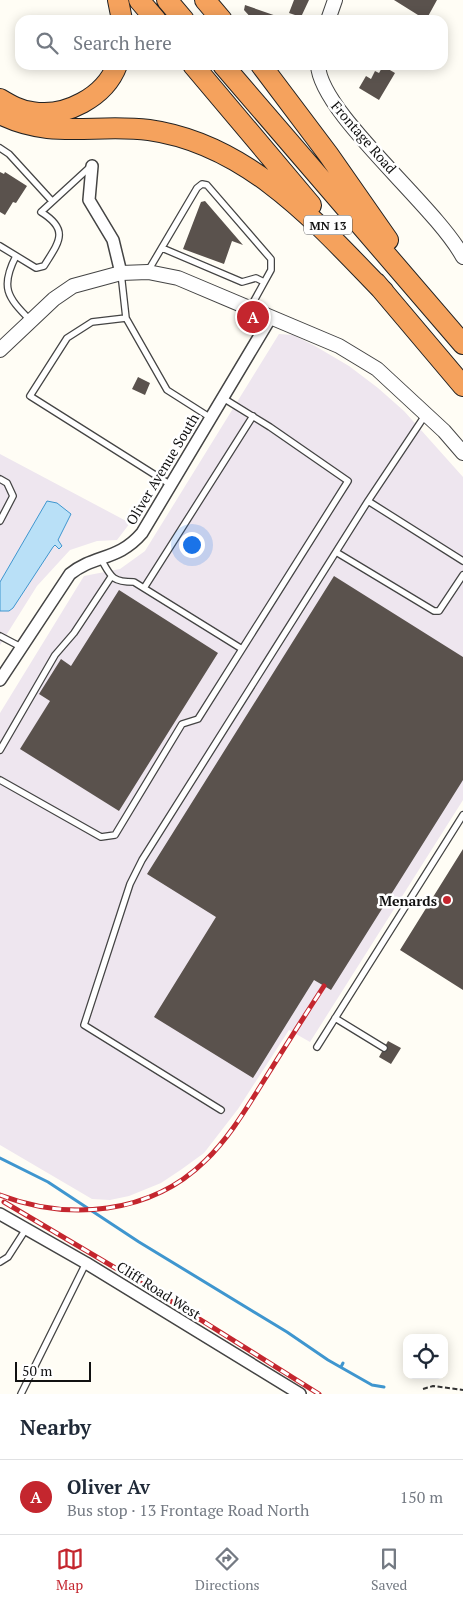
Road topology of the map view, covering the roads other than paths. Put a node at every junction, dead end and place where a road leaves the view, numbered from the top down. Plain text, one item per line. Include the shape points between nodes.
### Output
1 (118, 0) edge
2 (139, 0) edge
3 (167, 0) edge
4 (205, 0) edge
5 (121, 15) edge
6 (152, 15) edge
7 (180, 15) edge
8 (218, 15) edge
9 (114, 70) edge
10 (197, 70) edge
11 (227, 70) edge
12 (265, 70) edge
13 (319, 70) edge
14 (0, 85) edge
15 (0, 98) edge
16 (64, 111) junction
17 (0, 114) edge
18 (0, 148) edge
19 (92, 166) joint
20 (52, 200) junction
21 (0, 246) edge
22 (162, 248) junction
23 (16, 256) junction
24 (463, 257) edge
25 (148, 272) junction
26 (121, 273) junction
27 (264, 282) junction
28 (384, 292) junction
29 (250, 308) junction
30 (434, 311) junction
31 (271, 317) junction
32 (126, 318) junction
33 (31, 321) junction
34 (463, 344) edge
35 (0, 350) edge
36 (463, 386) edge
37 (223, 398) junction
38 (426, 414) junction
39 (253, 416) junction
40 (211, 418) junction
41 (463, 453) edge
42 (0, 479) edge
43 (171, 485) junction
44 (368, 501) junction
45 (0, 521) edge
46 (336, 552) junction
47 (101, 559) junction
48 (463, 561) edge
49 (463, 575) edge
50 (111, 577) junction
51 (144, 588) junction
52 (0, 636) edge
53 (21, 647) junction
54 (242, 649) junction
55 (0, 680) edge
56 (0, 750) edge
57 (0, 780) edge
58 (463, 815) edge
59 (335, 1018) junction
60 (317, 1047) dead end
61 (384, 1048) dead end
62 (221, 1110) dead end
63 (0, 1214) edge
64 (26, 1229) junction
65 (0, 1262) edge
66 (86, 1263) junction
67 (21, 1394) edge
68 (300, 1394) edge

1 - 5 highway
2 - 6 highway
3 - 7 highway
4 - 8 highway
9 - 16 highway via 91,98
10 - 28 highway, MN 13
11 - 30 highway, MN 13
12 - 30 highway via 339,169
13 - 24 street, Frontage Road via 322,83 338,110 436,217
14 - 16 highway via 29,104
15 - 16 highway via 31,112
17 - 28 highway via 54,130 148,130 198,142 255,173 290,200
18 - 20 lane
19 - 20 lane
19 - 26 street via 89,200 113,240
20 - 23 lane via 41,212 52,218 59,229 59,241 44,266 36,268
21 - 23 lane
22 - 25 lane
22 - 27 lane via 242,282 256,278
22 - 27 lane via 197,188 207,184 270,259 271,270
23 - 33 lane via 5,278 6,287 11,301
25 - 26 street
25 - 29 street via 178,278
26 - 32 lane
26 - 33 street via 73,286
27 - 29 lane
28 - 36 highway, MN 13
29 - 31 street
30 - 34 highway, MN 13
31 - 37 street, Oliver Avenue South
31 - 38 street via 339,346 377,369
32 - 40 lane via 167,390
32 - 43 lane via 92,322 68,338 30,396
33 - 35 street
37 - 39 lane
37 - 40 street, Oliver Avenue South
38 - 41 street
38 - 44 lane
39 - 51 lane
39 - 54 lane via 348,481
40 - 43 street, Oliver Avenue South
42 - 45 lane via 7,482 13,496
43 - 47 street, Oliver Avenue South via 132,545
44 - 46 lane
44 - 48 lane
46 - 49 lane via 434,611 439,611
46 - 62 lane via 142,860 130,884 84,1025
47 - 50 lane
47 - 53 street, Oliver Avenue South via 80,566 70,574
50 - 51 lane via 120,582 134,582
50 - 56 lane via 74,633 55,655
51 - 54 lane
52 - 53 lane
53 - 55 street, Oliver Avenue South
54 - 57 lane via 198,719 182,724 115,835 101,837
58 - 59 lane
59 - 60 lane
59 - 61 lane
63 - 64 street, Cliff Road West
64 - 65 lane via 8,1256
64 - 66 street, Cliff Road West
66 - 67 lane
66 - 68 street, Cliff Road West

